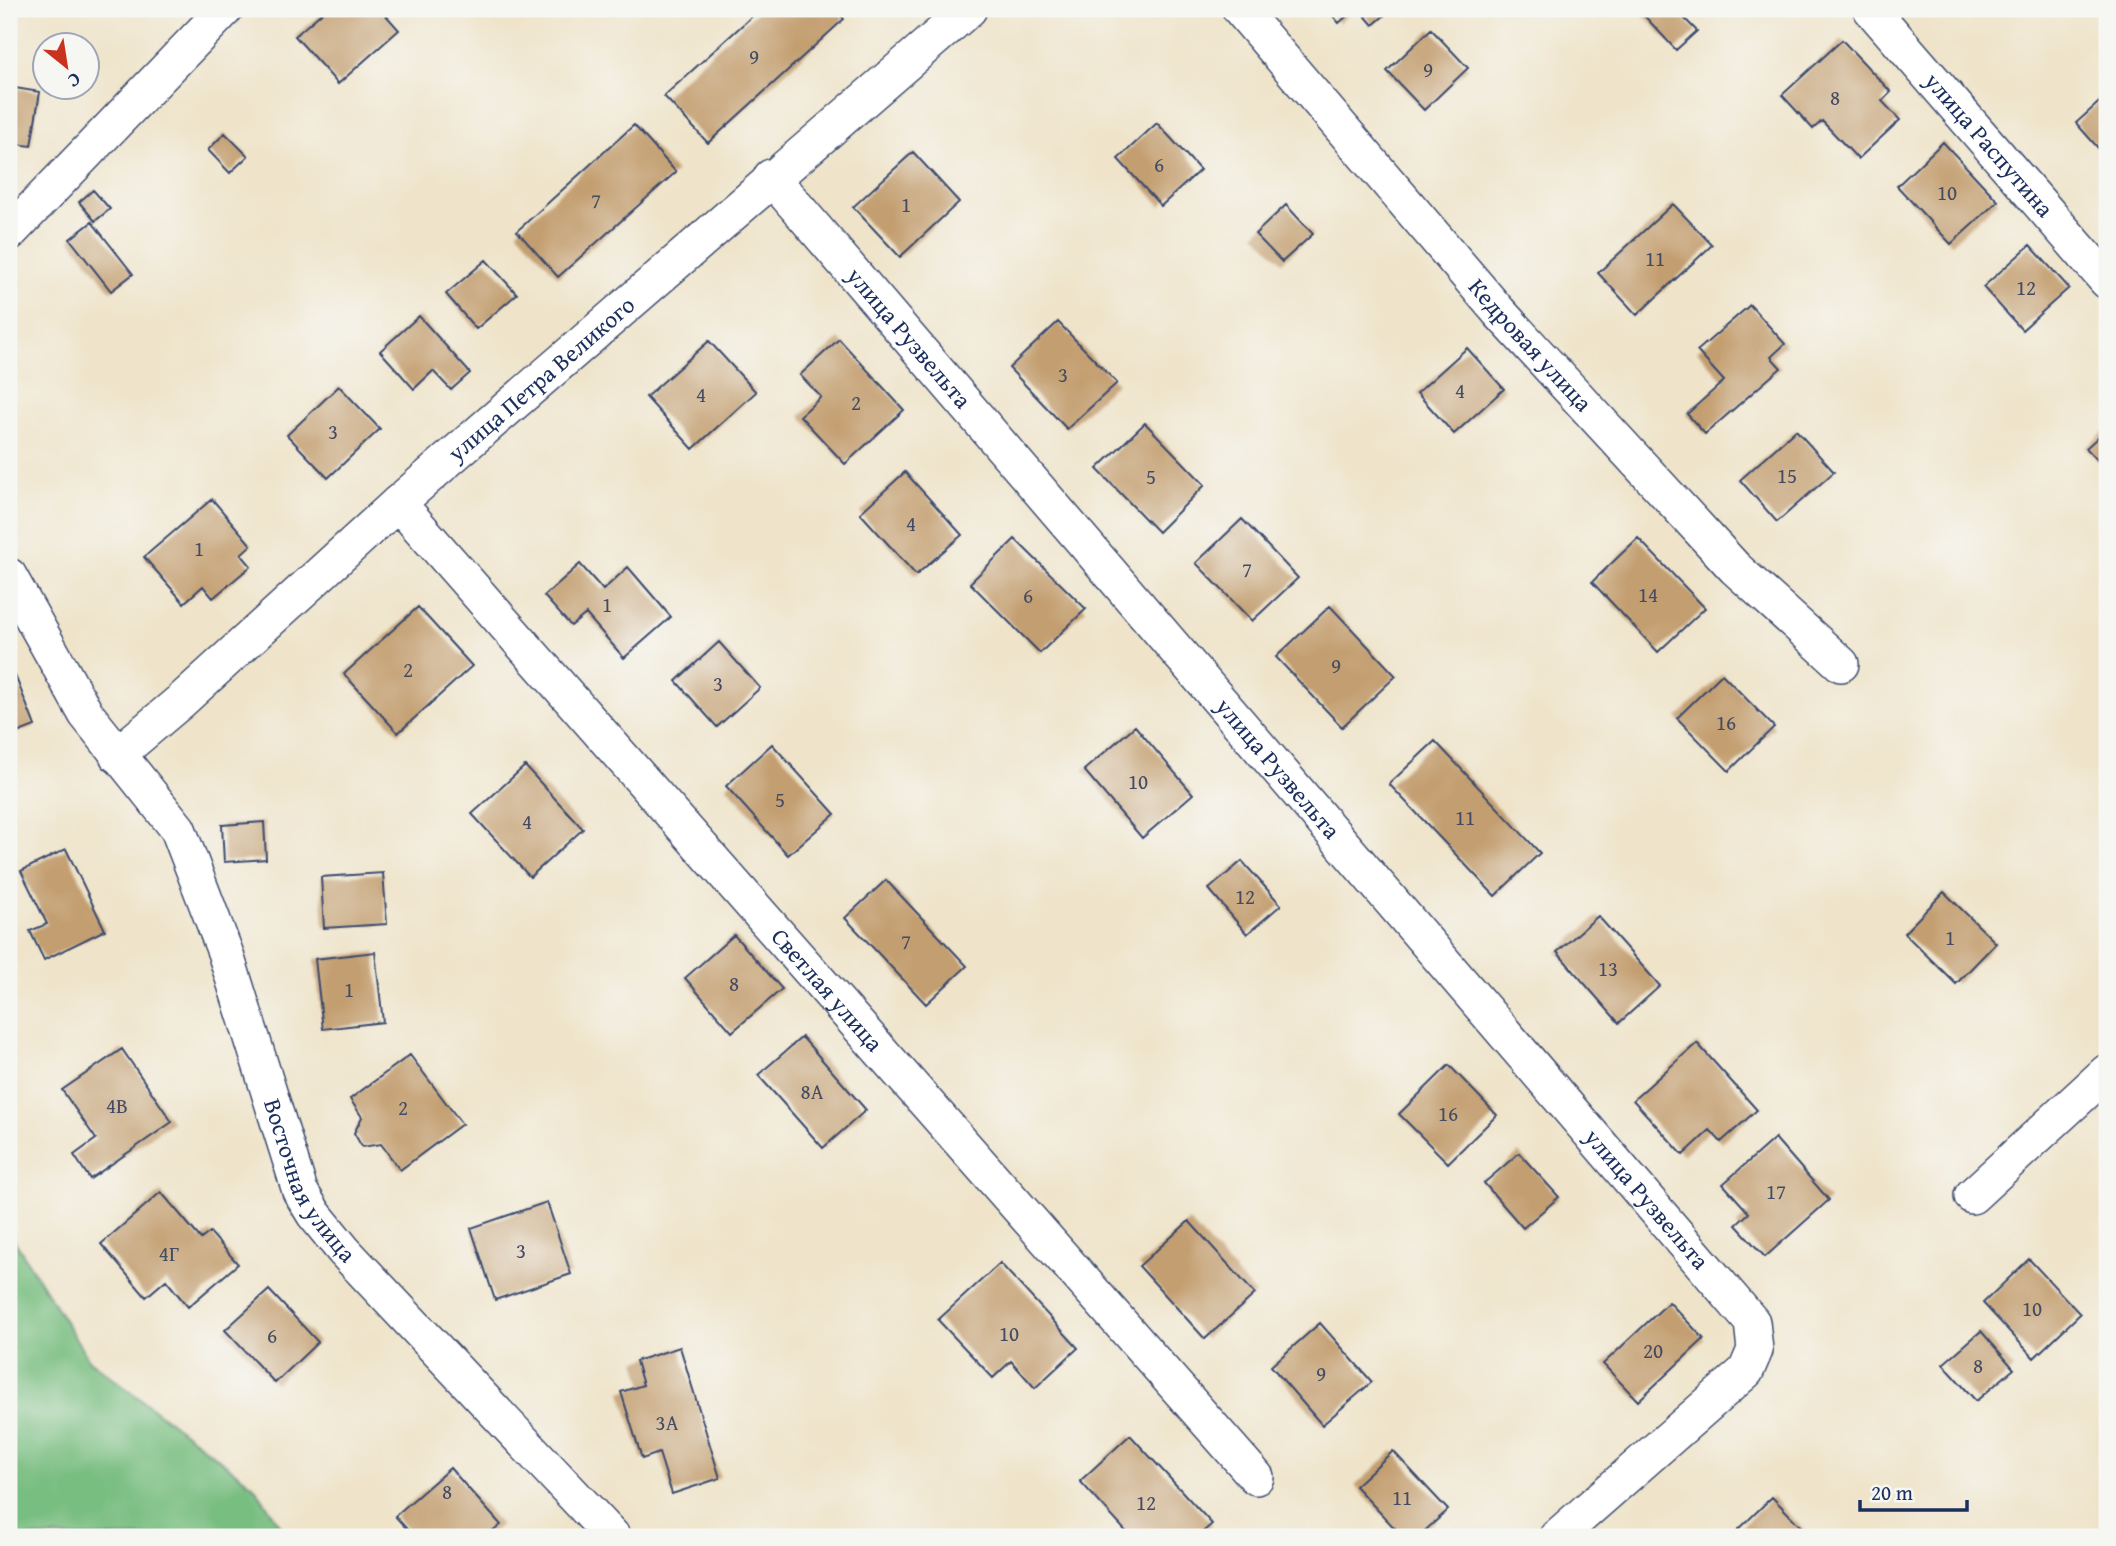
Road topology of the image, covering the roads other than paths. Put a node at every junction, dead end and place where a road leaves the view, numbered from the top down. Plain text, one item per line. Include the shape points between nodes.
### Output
1 (225, 9) edge
2 (969, 9) edge
3 (1240, 9) edge
4 (1871, 9) edge
5 (771, 177) junction
6 (9, 233) edge
7 (2107, 281) edge
8 (398, 503) junction
9 (9, 576) edge
10 (1841, 664) dead end
11 (117, 755) junction
12 (2107, 1072) edge
13 (1972, 1196) dead end
14 (1256, 1477) dead end
15 (613, 1537) edge
16 (1557, 1537) edge

1 - 6 street
2 - 5 street, улица Петра Великого
3 - 10 street, Кедровая улица via 1518,332 1735,568
4 - 7 street, улица Распутина
5 - 8 street, улица Петра Великого
5 - 16 street, улица Рузвельта via 1752,1322 1755,1350 1746,1371
8 - 11 street, улица Петра Великого
8 - 14 street, Светлая улица
9 - 11 street, Восточная улица via 86,714
11 - 15 street, Восточная улица via 178,828 225,952 300,1191 314,1214
12 - 13 street

